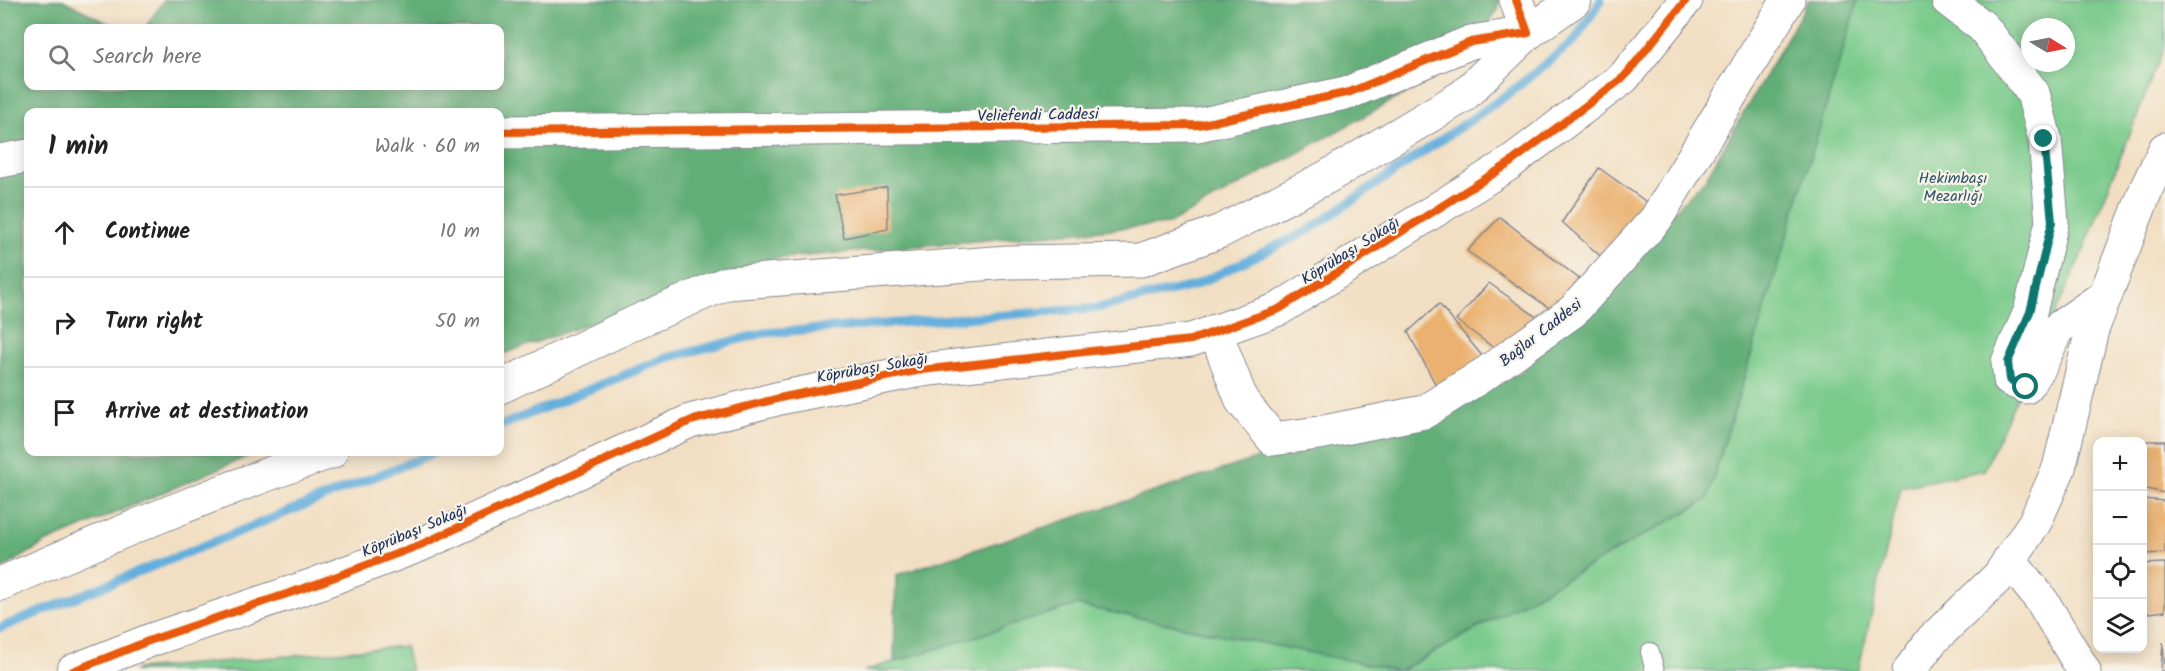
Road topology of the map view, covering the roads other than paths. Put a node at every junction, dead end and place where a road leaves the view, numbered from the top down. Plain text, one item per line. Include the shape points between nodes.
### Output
1 (1516, 0) edge
2 (1575, 0) edge
3 (1686, 0) edge
4 (1788, 0) edge
5 (1948, 0) edge
6 (1528, 33) junction
7 (504, 132) edge
8 (2165, 149) edge
9 (24, 157) edge
10 (0, 161) edge
11 (2106, 295) junction
12 (1215, 332) junction
13 (504, 385) edge
14 (319, 456) edge
15 (2009, 560) junction
16 (0, 584) edge
17 (1650, 652) dead end
18 (73, 671) edge
19 (1655, 671) edge
20 (1909, 671) edge
21 (2084, 671) edge

1 - 6 street
2 - 6 street
3 - 12 street, Köprübaşı Sokağı via 1624,77 1507,165 1279,309
4 - 12 street, Bağlar Caddesi via 1656,219 1573,310 1424,412 1274,439 1242,401
5 - 11 street via 1983,27 2033,93 2044,139 2052,222 2030,312 2008,362 2010,380 2026,387 2057,329
6 - 7 street, Veliefendi Caddesi via 1471,42 1350,92 1198,125
6 - 13 street via 1463,96 1327,177 1221,231 1141,260 1008,262 727,283
8 - 11 street
9 - 10 street
11 - 15 street via 2092,330 2059,468 2035,522
12 - 18 street, Köprübaşı Sokağı via 1191,340 921,370 784,397 690,421 420,545
14 - 16 street via 252,478
15 - 20 street via 1999,576 1932,639
15 - 21 street via 2043,601
17 - 19 lane

